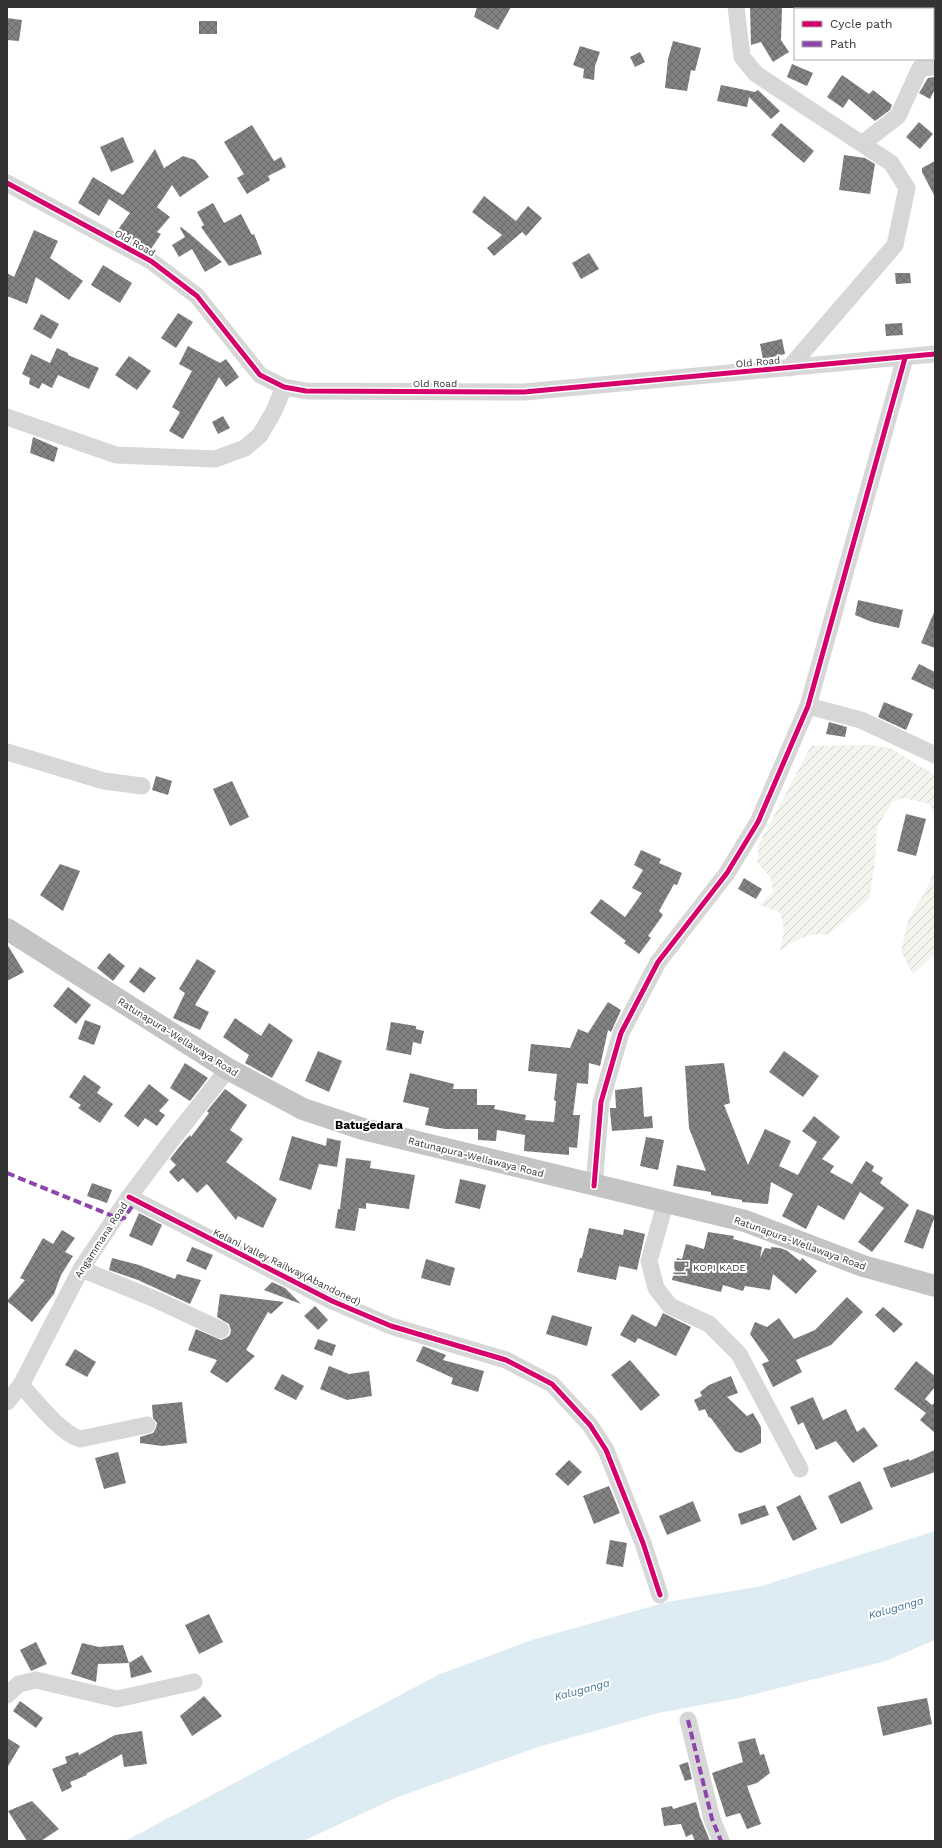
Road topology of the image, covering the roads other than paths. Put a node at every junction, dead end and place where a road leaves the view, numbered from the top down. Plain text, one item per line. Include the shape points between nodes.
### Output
1 (736, 7) edge
2 (935, 67) edge
3 (863, 143) junction
4 (7, 183) edge
5 (935, 354) edge
6 (905, 358) junction
7 (788, 368) junction
8 (284, 387) junction
9 (7, 417) edge
10 (808, 706) junction
11 (7, 752) edge
12 (935, 755) edge
13 (142, 786) dead end
14 (7, 929) edge
15 (228, 1069) junction
16 (594, 1186) junction
17 (129, 1197) junction
18 (666, 1202) junction
19 (81, 1269) junction
20 (935, 1286) edge
21 (221, 1330) dead end
22 (21, 1385) junction
23 (7, 1402) edge
24 (147, 1425) dead end
25 (800, 1469) dead end
26 (660, 1595) dead end
27 (194, 1682) dead end
28 (7, 1695) edge
29 (688, 1720) dead end
30 (721, 1841) edge

1 - 3 street via 742,57 756,74
2 - 3 street via 920,68 898,116
3 - 7 street via 891,163 907,188 895,245
4 - 8 street, Old Road via 156,266 197,296 260,375
5 - 6 street, Old Road
6 - 7 street, Old Road
6 - 10 street
7 - 8 street, Old Road via 524,392 306,391
8 - 9 street via 260,435 245,448 216,459 116,455
10 - 12 street via 861,720
10 - 16 street via 758,822 727,873 658,962 621,1034 601,1102
11 - 13 street via 104,781
14 - 15 highway, Ratunapura-Wellawaya Road
15 - 16 highway, Ratunapura-Wellawaya Road via 303,1109 363,1129
15 - 17 street, Angammana Road
16 - 18 highway, Ratunapura-Wellawaya Road
17 - 19 street, Angammana Road
17 - 26 street, Kelani Valley Railway(Abandoned) via 332,1301 391,1326 506,1360 552,1384 590,1425 606,1450 643,1543
18 - 20 highway, Ratunapura-Wellawaya Road via 745,1221 863,1266
18 - 25 street via 649,1261 656,1288 670,1306 709,1324 739,1354
19 - 21 street
19 - 22 street, Angammana Road
22 - 23 street, Angammana Road
22 - 24 street via 71,1436 80,1439
27 - 28 street via 117,1699 36,1680 19,1684
29 - 30 street via 712,1819

